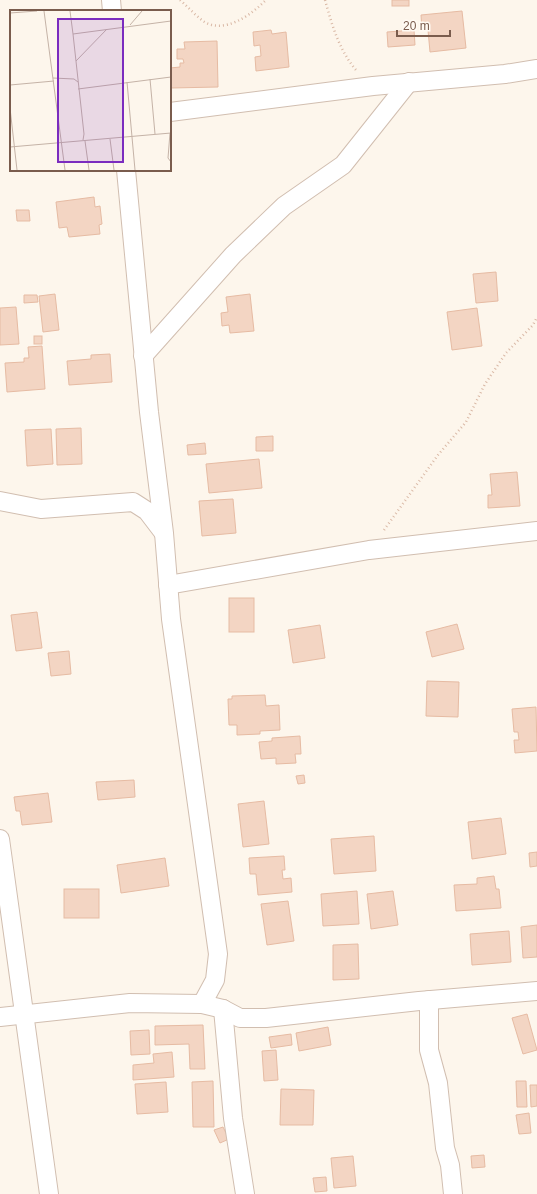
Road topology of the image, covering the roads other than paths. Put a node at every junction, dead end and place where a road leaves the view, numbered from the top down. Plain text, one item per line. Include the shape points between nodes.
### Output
1 (111, 0) edge
2 (112, 10) edge
3 (537, 69) edge
4 (409, 82) junction
5 (171, 112) edge
6 (126, 171) edge
7 (143, 356) junction
8 (0, 501) edge
9 (537, 531) edge
10 (164, 533) junction
11 (168, 585) junction
12 (0, 839) edge
13 (537, 991) edge
14 (429, 1000) junction
15 (202, 1004) junction
16 (223, 1009) junction
17 (25, 1014) junction
18 (0, 1017) edge
19 (49, 1194) edge
20 (245, 1194) edge
21 (453, 1194) edge

1 - 2 street
3 - 4 street
4 - 5 street
4 - 7 street via 343,166 284,206 233,255
6 - 7 street
7 - 10 street
8 - 10 street via 41,509 133,502 146,512
9 - 11 street via 369,550
10 - 11 street
11 - 15 street via 218,954 215,980
12 - 17 street
13 - 14 street
14 - 16 street via 266,1018 240,1018
14 - 21 street via 429,1050 438,1083
15 - 16 street
15 - 17 street via 130,1003
16 - 20 street via 233,1118
17 - 18 street
17 - 19 street

